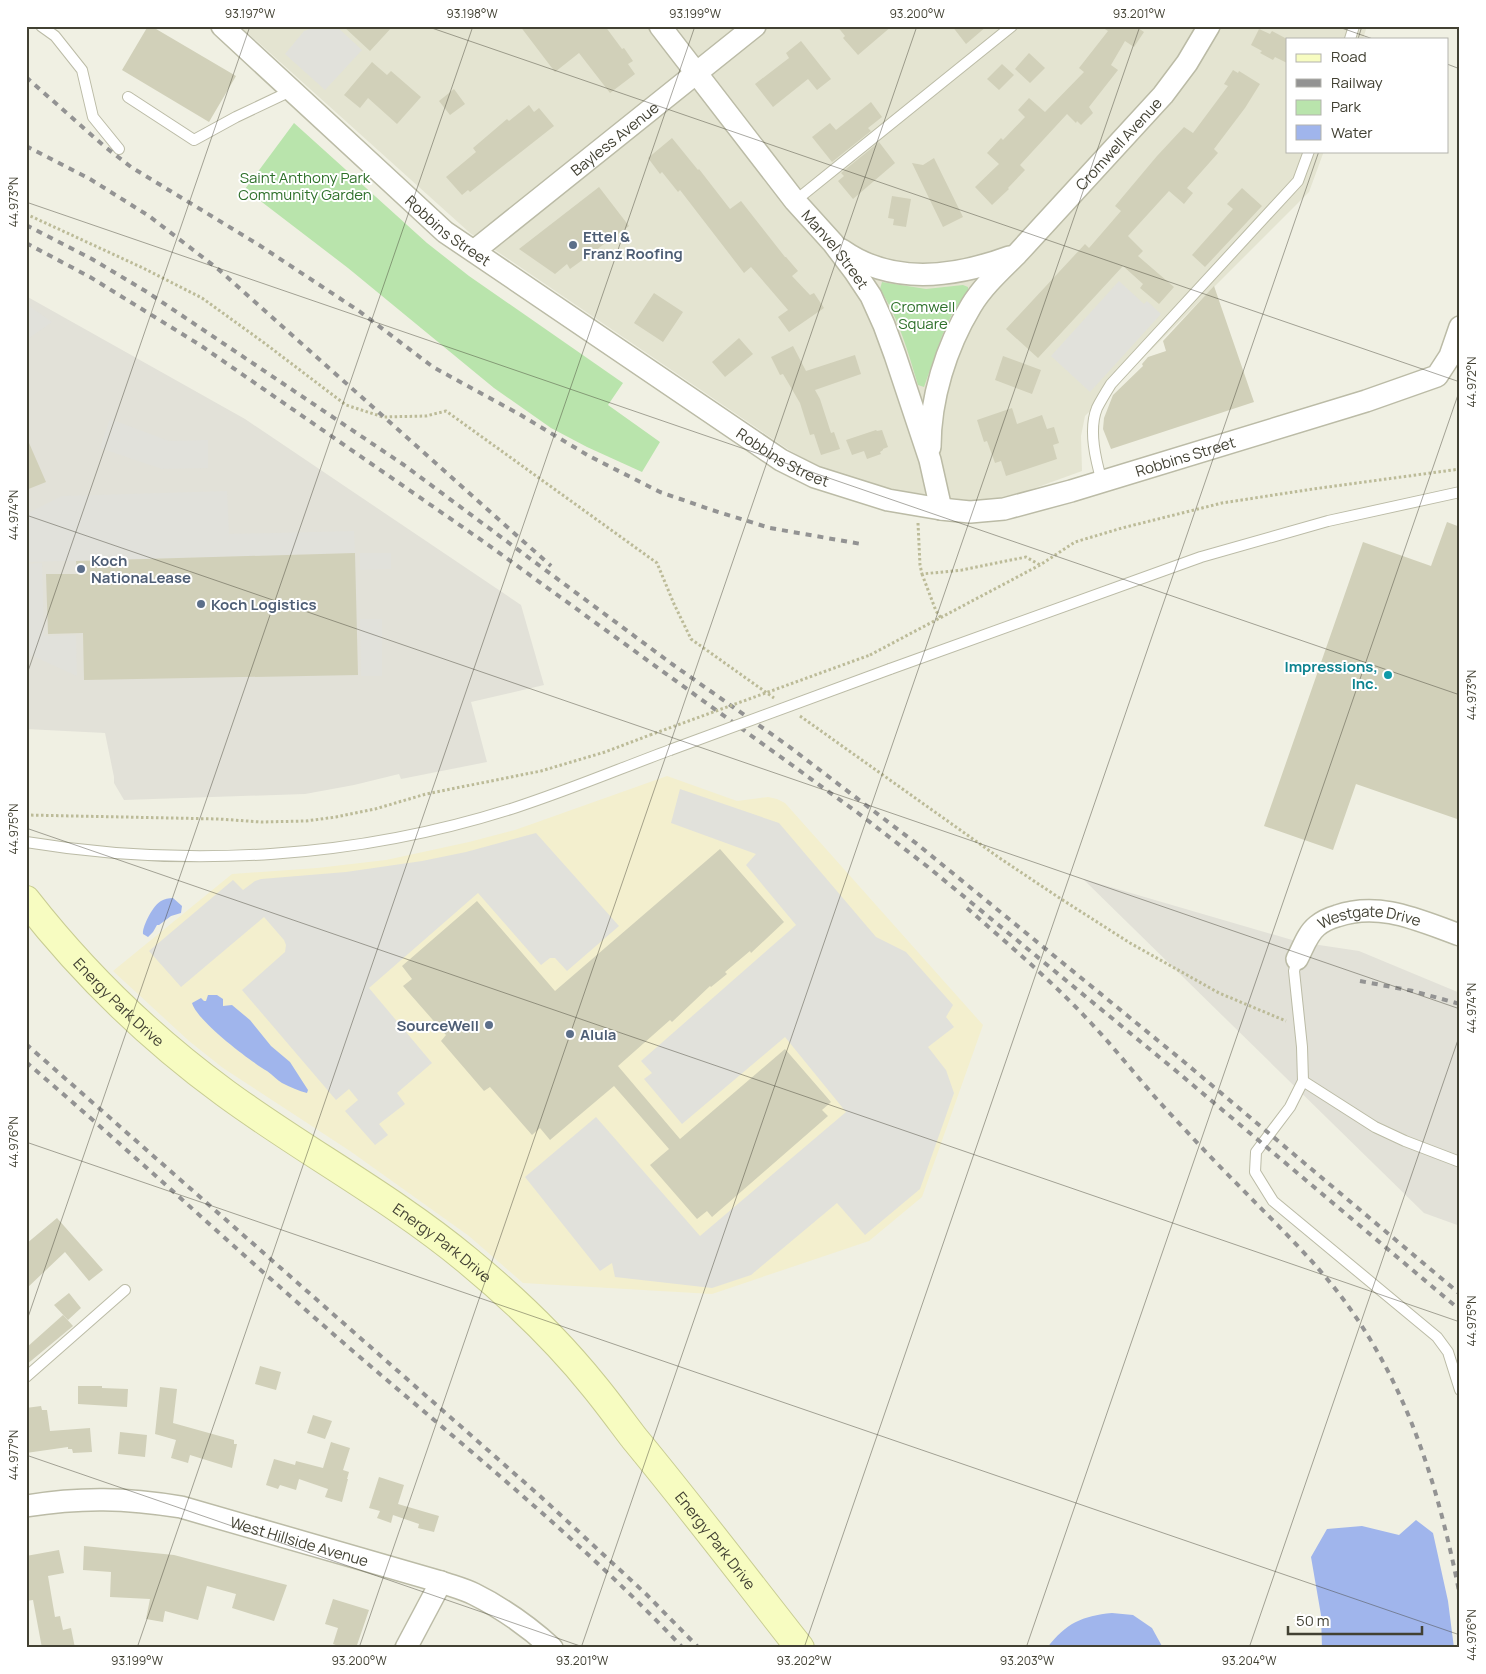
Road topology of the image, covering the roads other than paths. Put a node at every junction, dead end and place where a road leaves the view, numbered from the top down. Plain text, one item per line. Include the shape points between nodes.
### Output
1 (40, 26) edge
2 (222, 26) edge
3 (660, 26) edge
4 (755, 26) edge
5 (1012, 26) edge
6 (1209, 26) edge
7 (1354, 26) edge
8 (1350, 38) edge
9 (696, 74) junction
10 (293, 90) junction
11 (128, 97) dead end
12 (120, 149) dead end
13 (1309, 152) edge
14 (795, 200) junction
15 (833, 243) junction
16 (474, 251) junction
17 (1017, 254) junction
18 (1460, 327) edge
19 (930, 460) junction
20 (1102, 482) junction
21 (1460, 492) edge
22 (941, 509) junction
23 (26, 842) edge
24 (26, 900) edge
25 (1460, 935) edge
26 (1297, 959) joint
27 (1303, 1081) junction
28 (1460, 1162) edge
29 (125, 1290) dead end
30 (26, 1377) edge
31 (1460, 1390) edge
32 (26, 1506) edge
33 (441, 1582) junction
34 (406, 1648) edge
35 (552, 1648) edge
36 (800, 1648) edge

1 - 12 lane via 54,36 82,70 93,117
2 - 10 street, Robbins Street
3 - 9 street, Manvel Street
4 - 9 street, Bayless Avenue
5 - 14 lane
6 - 17 street, Cromwell Avenue via 1163,95
7 - 8 lane
9 - 14 street, Manvel Street
9 - 16 street, Bayless Avenue
10 - 11 lane via 194,140
10 - 16 street, Robbins Street via 445,232
13 - 20 lane via 1298,182 1111,384 1096,410 1094,426
14 - 15 street, Manvel Street
15 - 17 street, Cromwell Avenue via 853,258 877,267 929,275 954,273
15 - 19 street, Manvel Street via 871,296 884,325
16 - 22 street, Robbins Street via 781,460 849,489
17 - 19 street, Cromwell Avenue via 971,305 953,343 932,409
18 - 20 street, Robbins Street via 1450,356 1437,376
19 - 22 street, Manvel Street
20 - 22 street, Robbins Street via 1004,509 970,512
21 - 23 lane, bridge via 1328,521 1201,557 516,807 424,832 286,854 185,856 97,852
24 - 36 street, Energy Park Drive via 80,965 132,1017 181,1059 226,1094 415,1220 510,1297 594,1386
25 - 26 street, Westgate Drive via 1386,910 1364,909 1335,916 1317,926 1308,936
26 - 27 lane via 1294,971
27 - 28 lane via 1375,1126
27 - 31 lane via 1290,1107 1256,1152 1255,1172 1273,1201 1437,1337 1448,1352
29 - 30 lane
32 - 33 street, West Hillside Avenue via 100,1498 180,1507
33 - 34 street
33 - 35 street, West Hillside Avenue via 473,1593 494,1605

